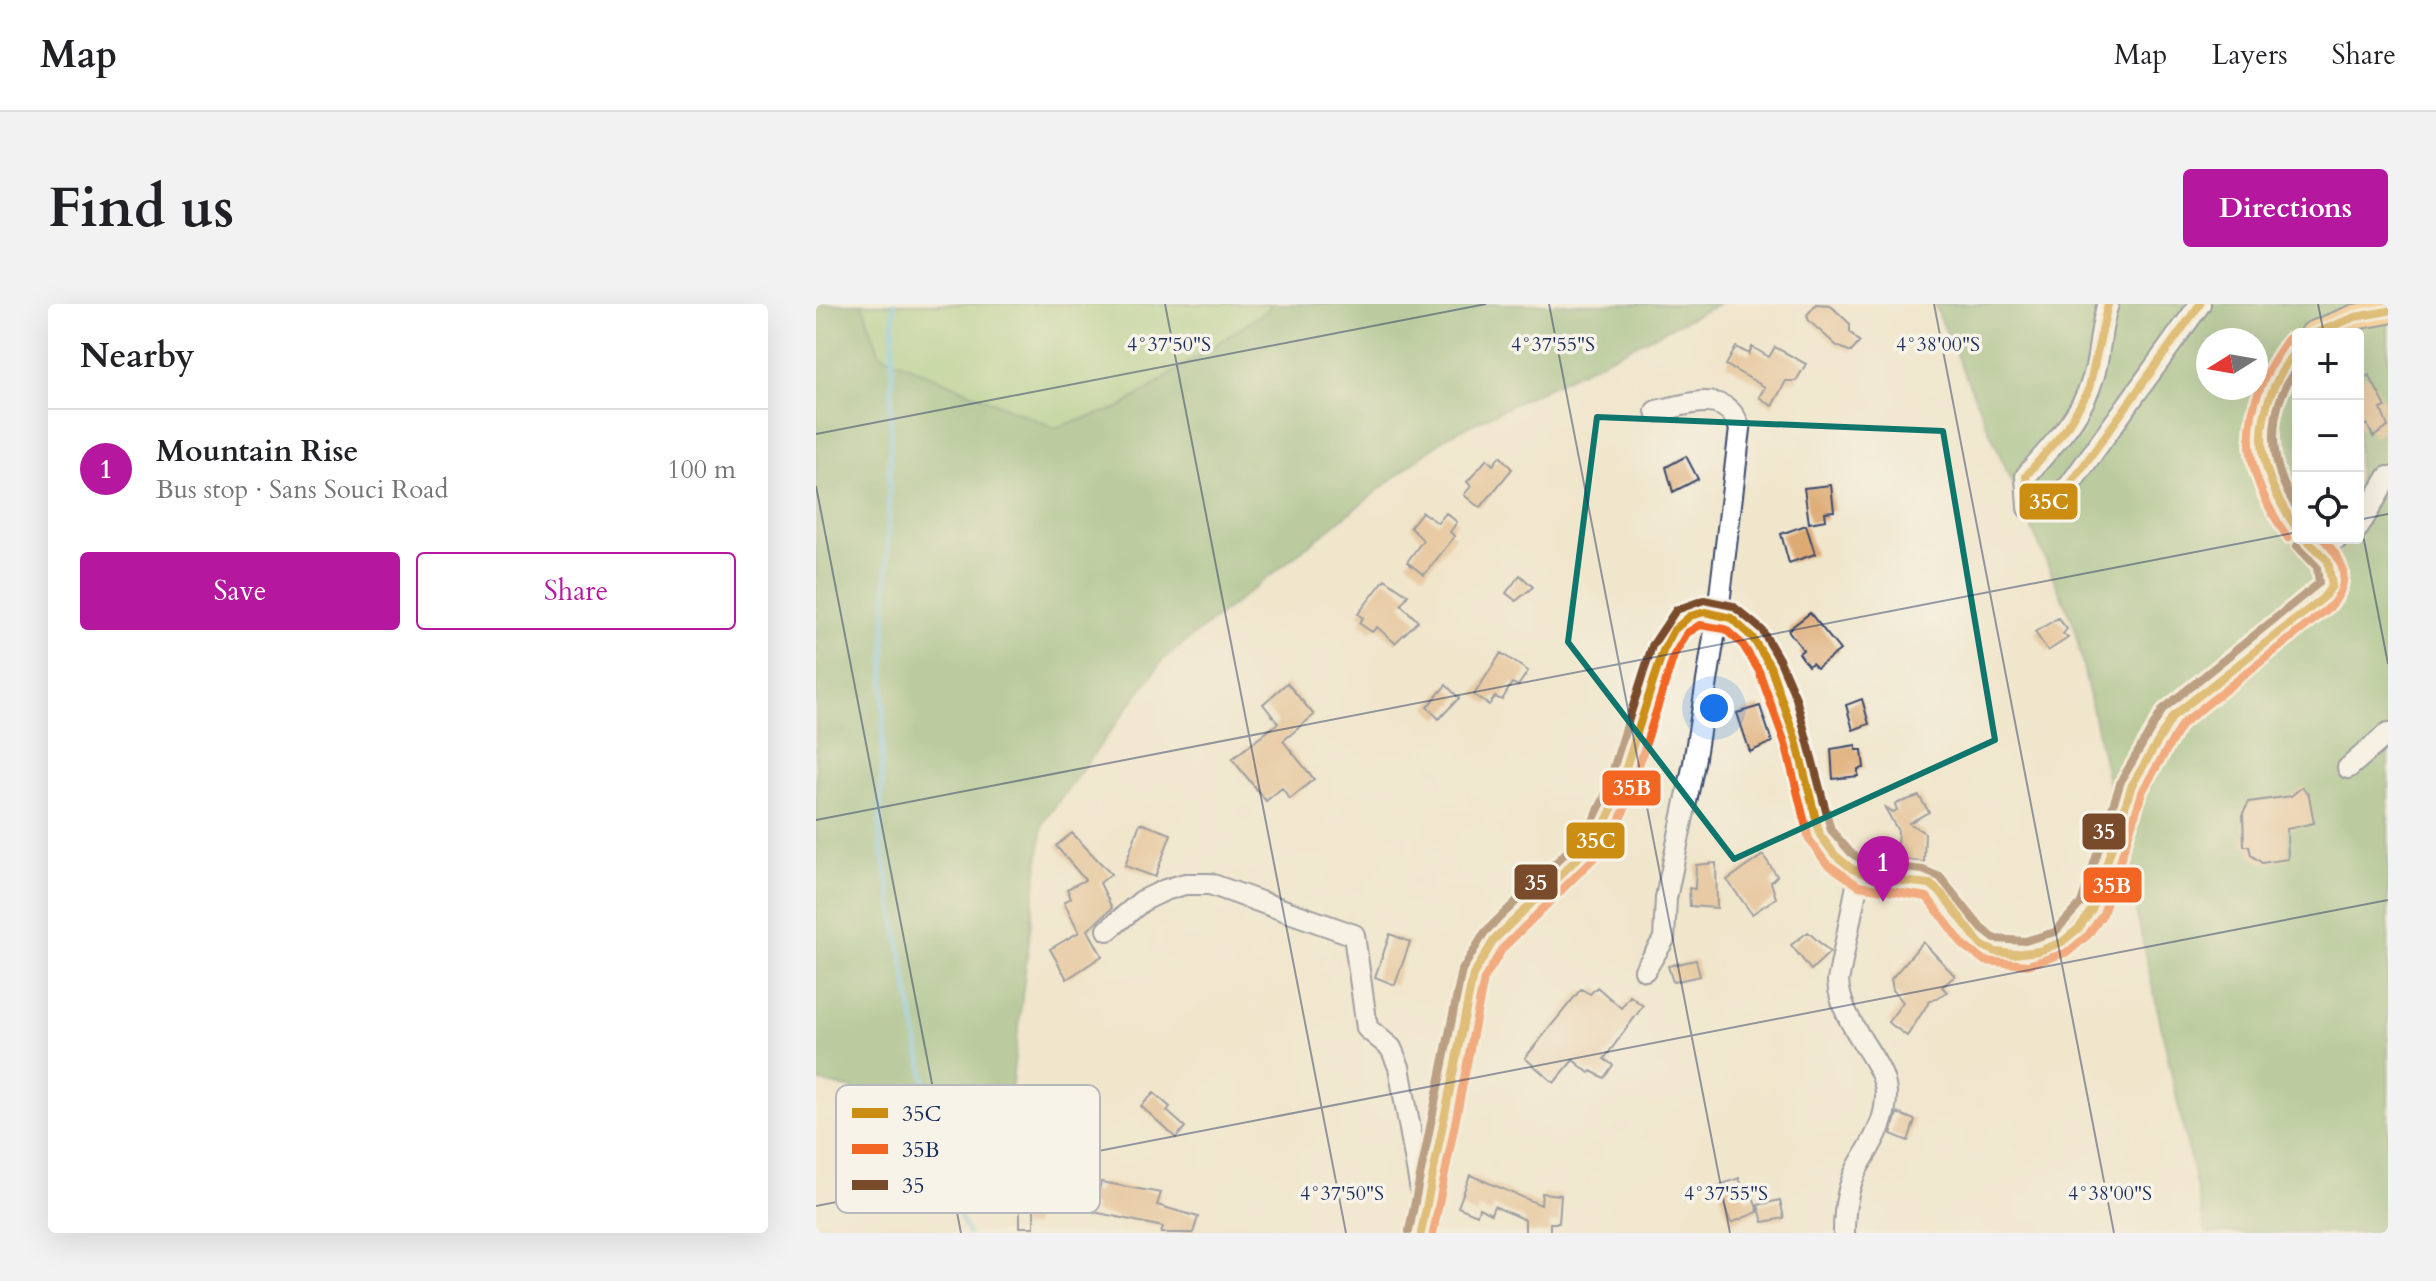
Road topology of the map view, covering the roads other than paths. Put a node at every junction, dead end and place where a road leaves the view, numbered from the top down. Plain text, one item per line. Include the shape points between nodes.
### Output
1 (2108, 304) edge
2 (2200, 304) edge
3 (2388, 311) edge
4 (2328, 328) edge
5 (2292, 353) edge
6 (1656, 411) dead end
7 (2388, 477) edge
8 (2364, 518) edge
9 (2292, 521) edge
10 (2310, 544) edge
11 (1718, 612) junction
12 (2388, 733) edge
13 (2348, 768) dead end
14 (1859, 875) junction
15 (1108, 930) dead end
16 (1645, 970) dead end
17 (1424, 1208) junction
18 (1421, 1233) edge
19 (1844, 1233) edge

1 - 2 street via 2094,377 2077,417 2026,476 2028,508 2043,506 2069,486
3 - 4 main road
5 - 9 main road via 2270,389 2259,450 2273,495
6 - 11 street via 1714,400 1736,418 1739,445
7 - 8 street
10 - 14 main road via 2331,567 2332,586 2173,716 2157,737 2127,797 2094,904 2064,941 2027,953 1991,950 1925,882
11 - 14 main road via 1745,628 1767,662 1782,696 1820,835 1831,853
11 - 16 street via 1666,898 1664,939
11 - 17 main road via 1692,615 1673,630 1598,838 1494,940 1473,975
12 - 13 street
14 - 19 street via 1839,998 1886,1090 1879,1130 1844,1210
15 - 17 street via 1154,895 1185,884 1210,884 1354,935 1367,1028 1391,1048 1399,1067
17 - 18 main road

